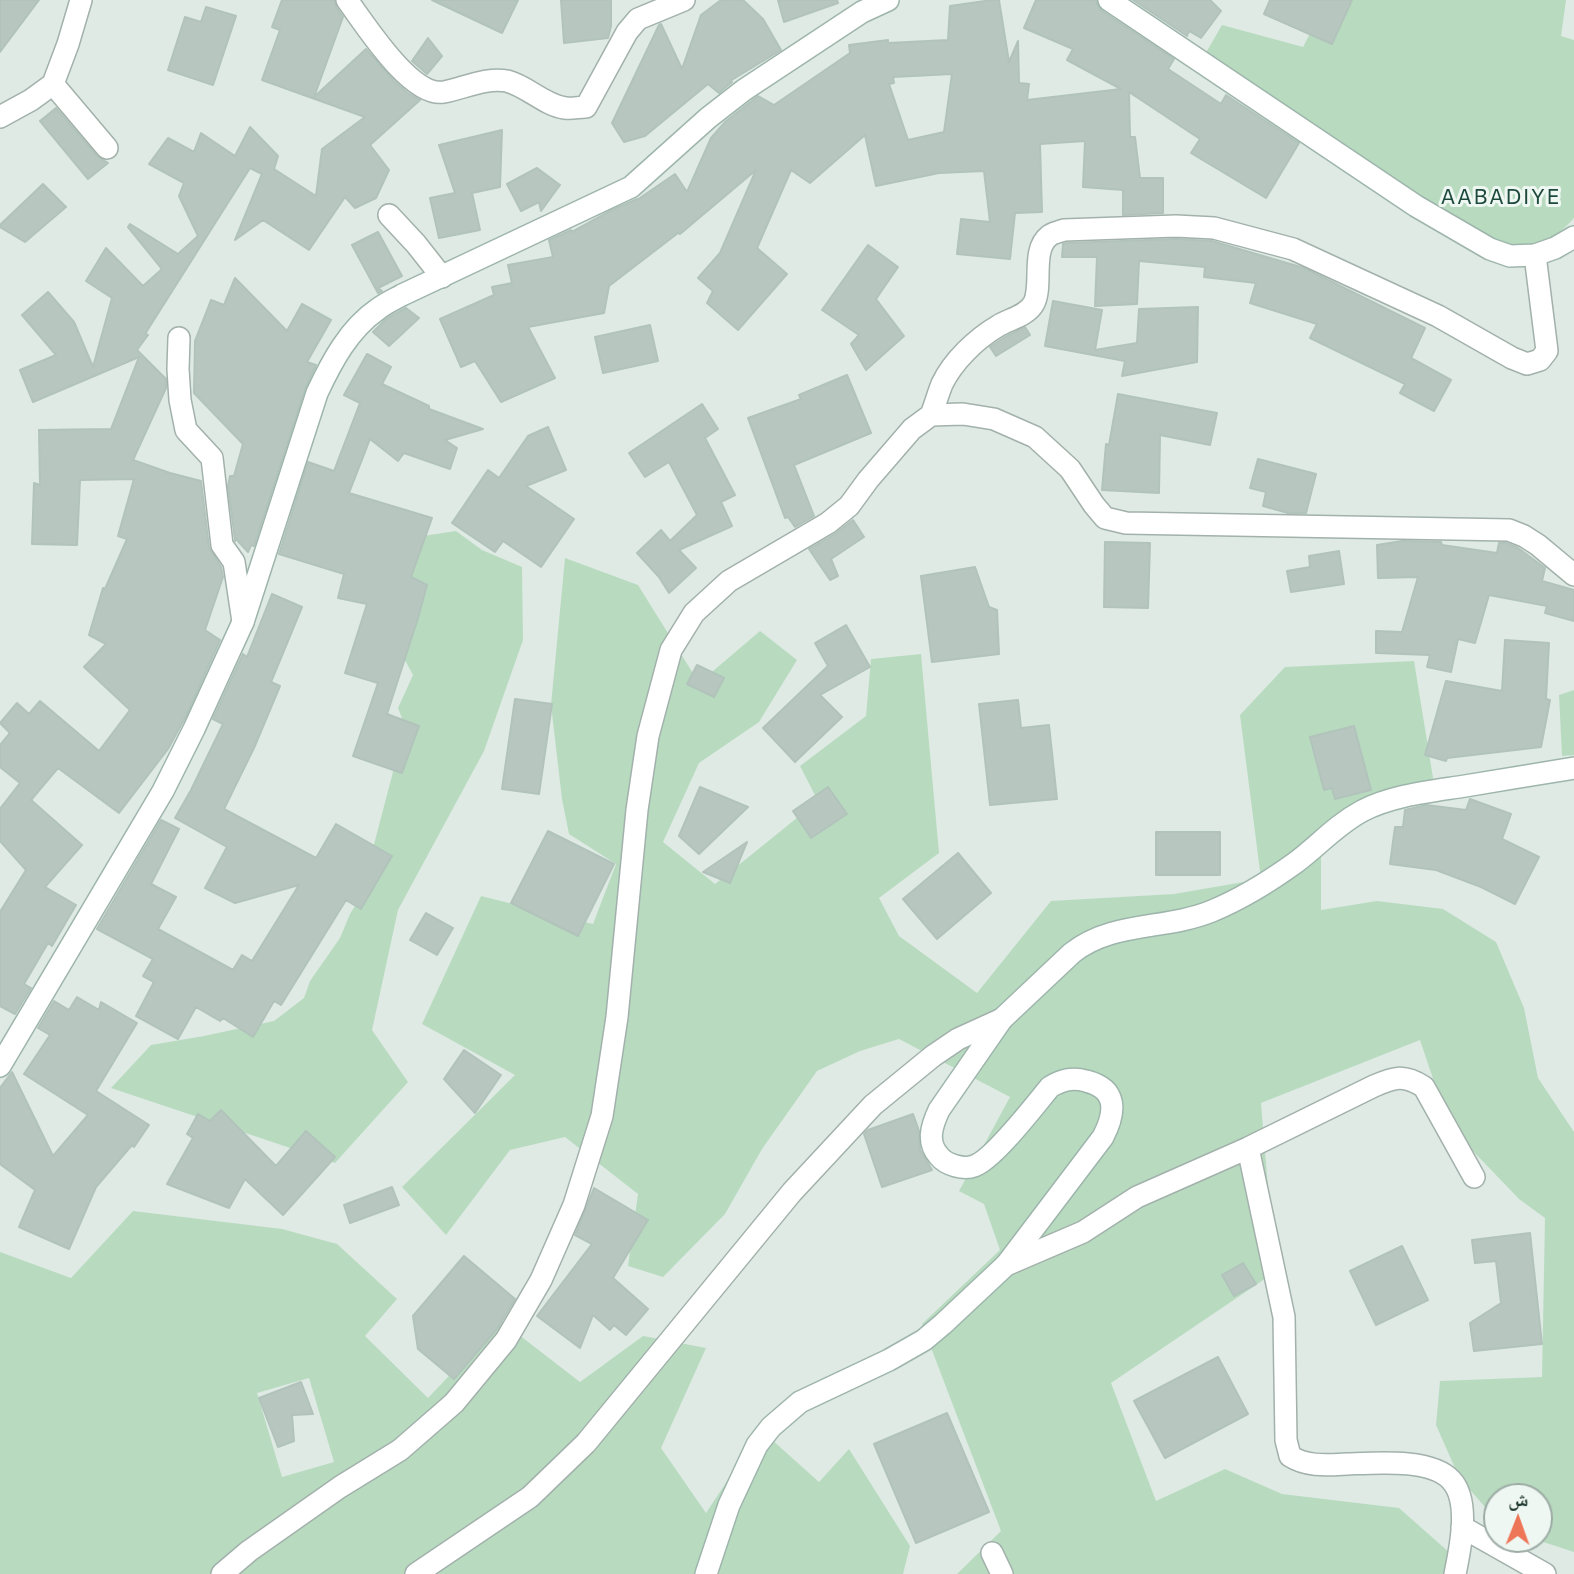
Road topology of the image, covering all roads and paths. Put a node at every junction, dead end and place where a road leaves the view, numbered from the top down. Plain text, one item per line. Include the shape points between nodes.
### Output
1 (81, 0) edge
2 (346, 0) edge
3 (684, 0) edge
4 (888, 0) edge
5 (1109, 0) edge
6 (53, 84) junction
7 (0, 117) edge
8 (107, 148) dead end
9 (389, 215) dead end
10 (1574, 237) edge
11 (1535, 255) junction
12 (442, 277) junction
13 (179, 338) dead end
14 (931, 415) junction
15 (1574, 575) edge
16 (243, 622) junction
17 (1574, 768) edge
18 (1002, 1019) junction
19 (0, 1066) edge
20 (1248, 1147) junction
21 (1475, 1177) dead end
22 (1006, 1265) junction
23 (1462, 1527) junction
24 (992, 1553) dead end
25 (222, 1574) edge
26 (416, 1574) edge
27 (706, 1574) edge
28 (1002, 1574) edge
29 (1455, 1574) edge
30 (1545, 1574) edge

1 - 6 street
2 - 3 street via 390,59 421,87 440,93 501,80 558,106 573,108 586,107 638,19
4 - 12 street via 862,12 744,90 631,187
5 - 11 street via 1416,206 1490,249 1510,256
6 - 7 street
6 - 8 street
9 - 12 street
10 - 11 street
11 - 14 street via 1547,351 1540,360 1527,364 1438,316 1293,249 1214,228 1064,230 1049,235 1042,244 1034,303 997,326 956,363
12 - 16 street via 377,309 332,361 317,393
13 - 16 street via 177,369 186,430 212,458 222,545 234,562
14 - 15 street via 994,419 1035,437 1070,469 1105,518 1126,523 1509,530 1538,545
14 - 25 street via 912,429 849,506 729,581 694,613 671,650 648,736 602,1116 573,1205 541,1280 506,1340 454,1403 400,1450 329,1495
16 - 19 street via 163,791
17 - 18 street via 1381,802 1349,818 1265,883 1211,911 1108,933 1083,944
18 - 22 street via 931,1126 939,1157 967,1167 990,1157 1050,1087 1062,1080 1100,1084 1112,1106 1103,1137
18 - 26 street via 958,1039 873,1105 792,1192 586,1443 530,1497
20 - 21 street via 1374,1086 1394,1078 1412,1079 1424,1087
20 - 22 street via 1138,1197 1083,1232
20 - 23 street via 1284,1317 1290,1456 1301,1464 1392,1462 1438,1472 1451,1480 1461,1497
22 - 27 street via 924,1340 800,1402 771,1427 757,1445 729,1504
23 - 29 street
23 - 30 street
24 - 28 street

